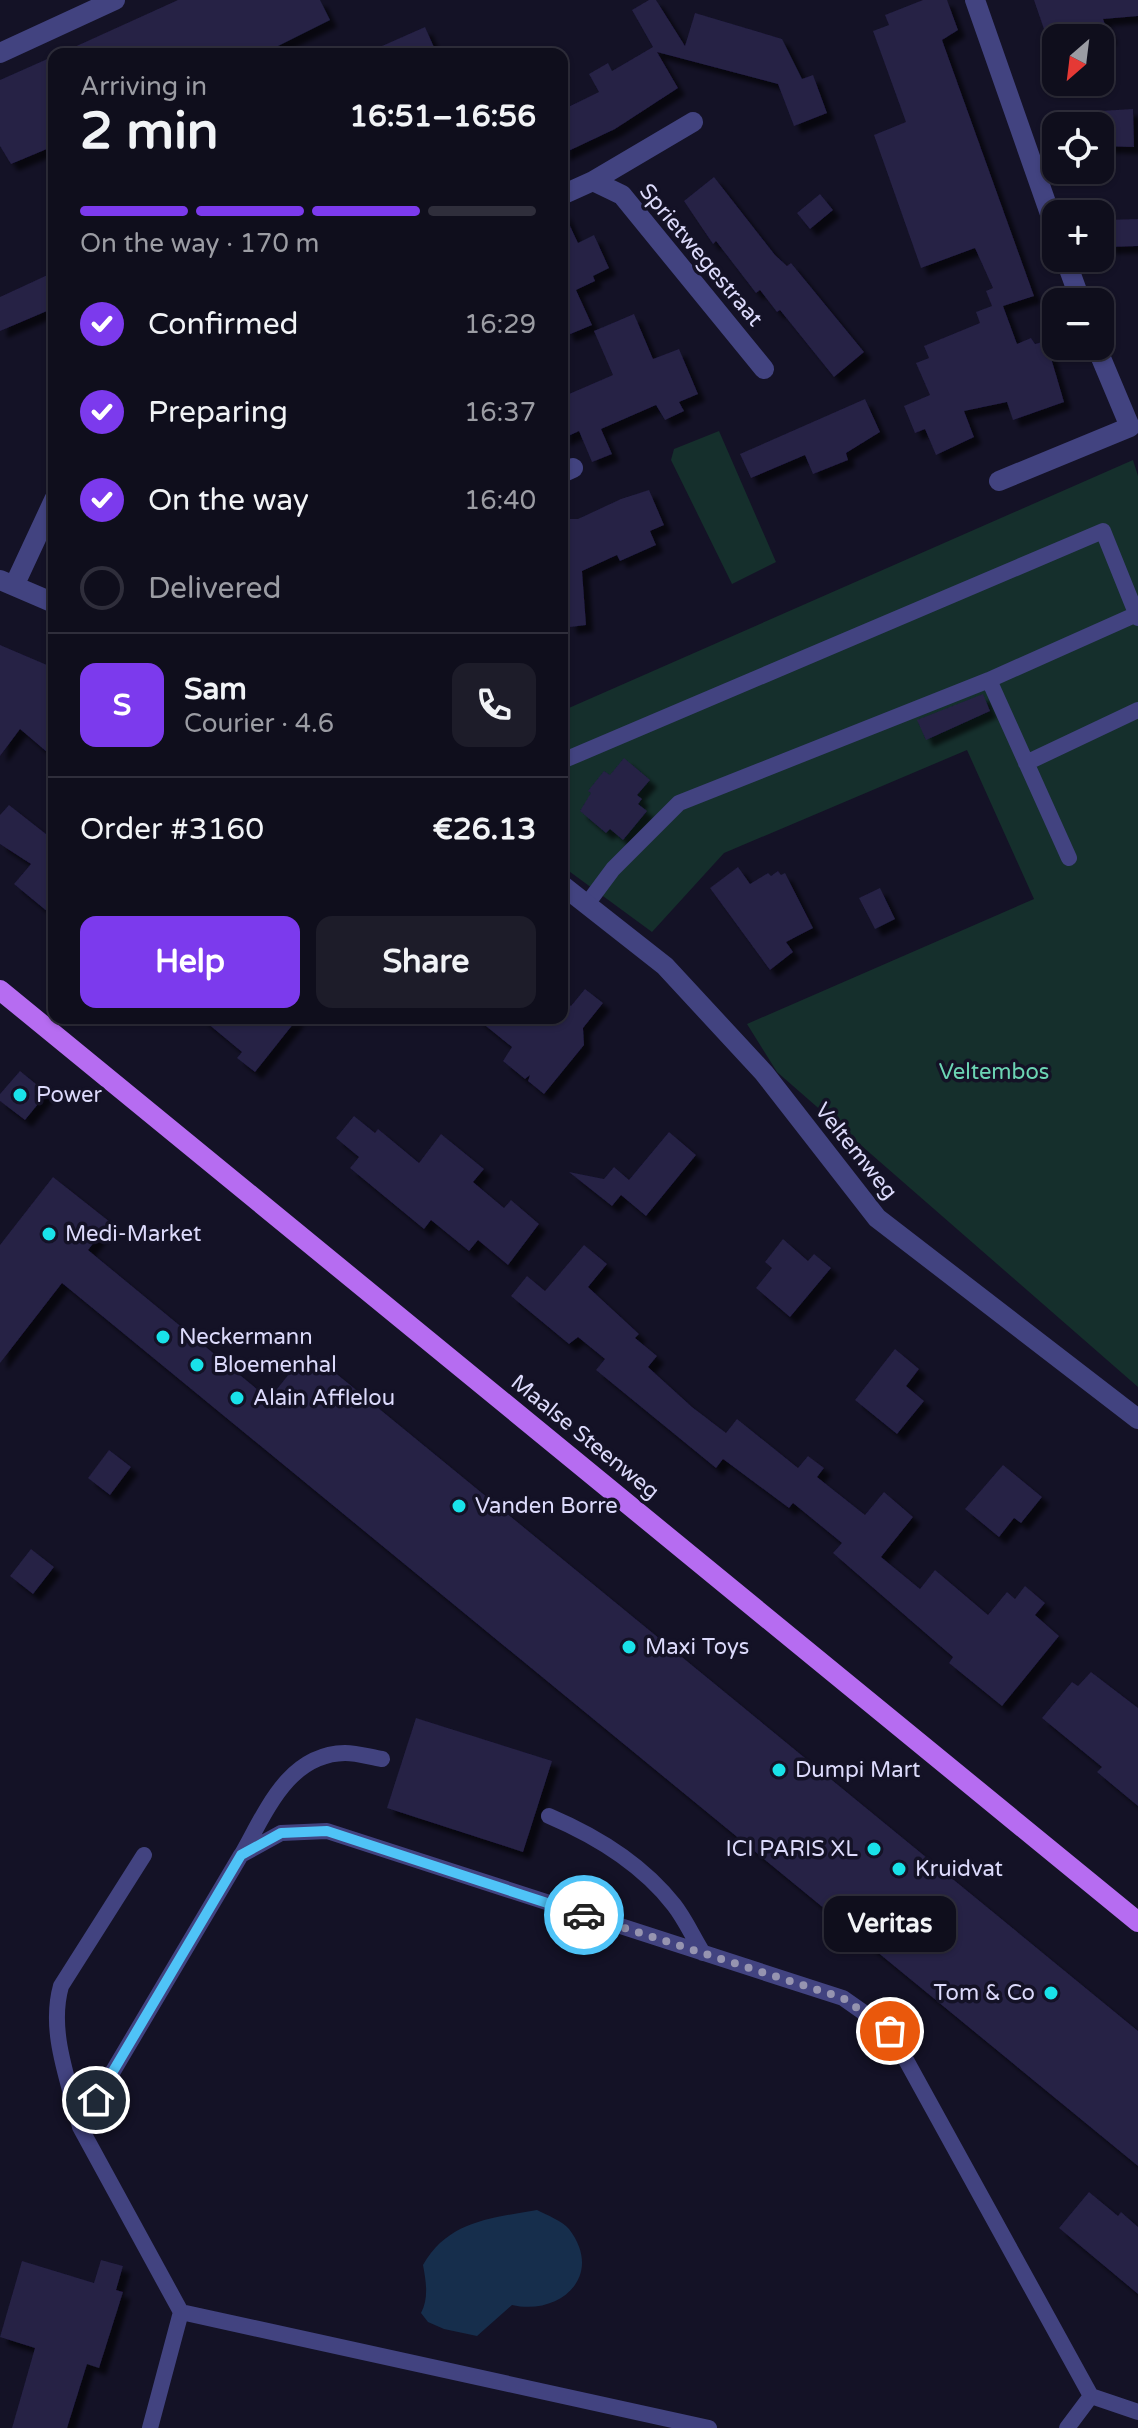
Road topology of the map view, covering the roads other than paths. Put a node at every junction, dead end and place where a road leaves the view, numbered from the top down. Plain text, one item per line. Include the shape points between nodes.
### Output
1 (115, 0) edge
2 (975, 0) edge
3 (0, 53) edge
4 (693, 122) dead end
5 (593, 181) junction
6 (568, 192) edge
7 (1045, 200) edge
8 (1102, 360) edge
9 (764, 369) dead end
10 (999, 481) dead end
11 (48, 511) edge
12 (7, 583) edge
13 (48, 600) edge
14 (1137, 616) edge
15 (989, 680) junction
16 (1138, 710) edge
17 (568, 758) edge
18 (1026, 763) junction
19 (1069, 858) dead end
20 (568, 890) edge
21 (587, 904) junction
22 (0, 990) edge
23 (1138, 1419) edge
24 (382, 1759) dead end
25 (549, 1816) dead end
26 (144, 1855) dead end
27 (241, 1855) junction
28 (1138, 1922) edge
29 (703, 1953) junction
30 (80, 2127) junction
31 (181, 2312) junction
32 (1091, 2396) junction
33 (1138, 2412) edge
34 (150, 2428) edge
35 (709, 2428) edge
36 (1067, 2428) edge

1 - 3 street
2 - 7 street
4 - 5 street, Sprietwegestraat
5 - 6 street, Sprietwegestraat
5 - 9 street, Sprietwegestraat via 622,195
8 - 10 street via 1130,427
11 - 12 street
12 - 13 street
14 - 15 lane
14 - 17 lane via 1103,531
15 - 18 lane
15 - 21 lane via 679,803 613,869
16 - 18 lane
18 - 19 lane
20 - 21 street, Veltemweg
21 - 23 street, Veltemweg via 665,966 764,1073 877,1218
22 - 28 main road, Maalse Steenweg
24 - 27 lane via 344,1753 311,1761 285,1780
25 - 29 lane via 627,1860 674,1905
26 - 30 lane via 61,1986 55,2007
27 - 29 lane via 281,1833 327,1831
27 - 30 lane
29 - 32 lane via 843,1998 890,2031
30 - 31 lane
31 - 34 lane
31 - 35 lane
32 - 33 lane
32 - 36 lane

